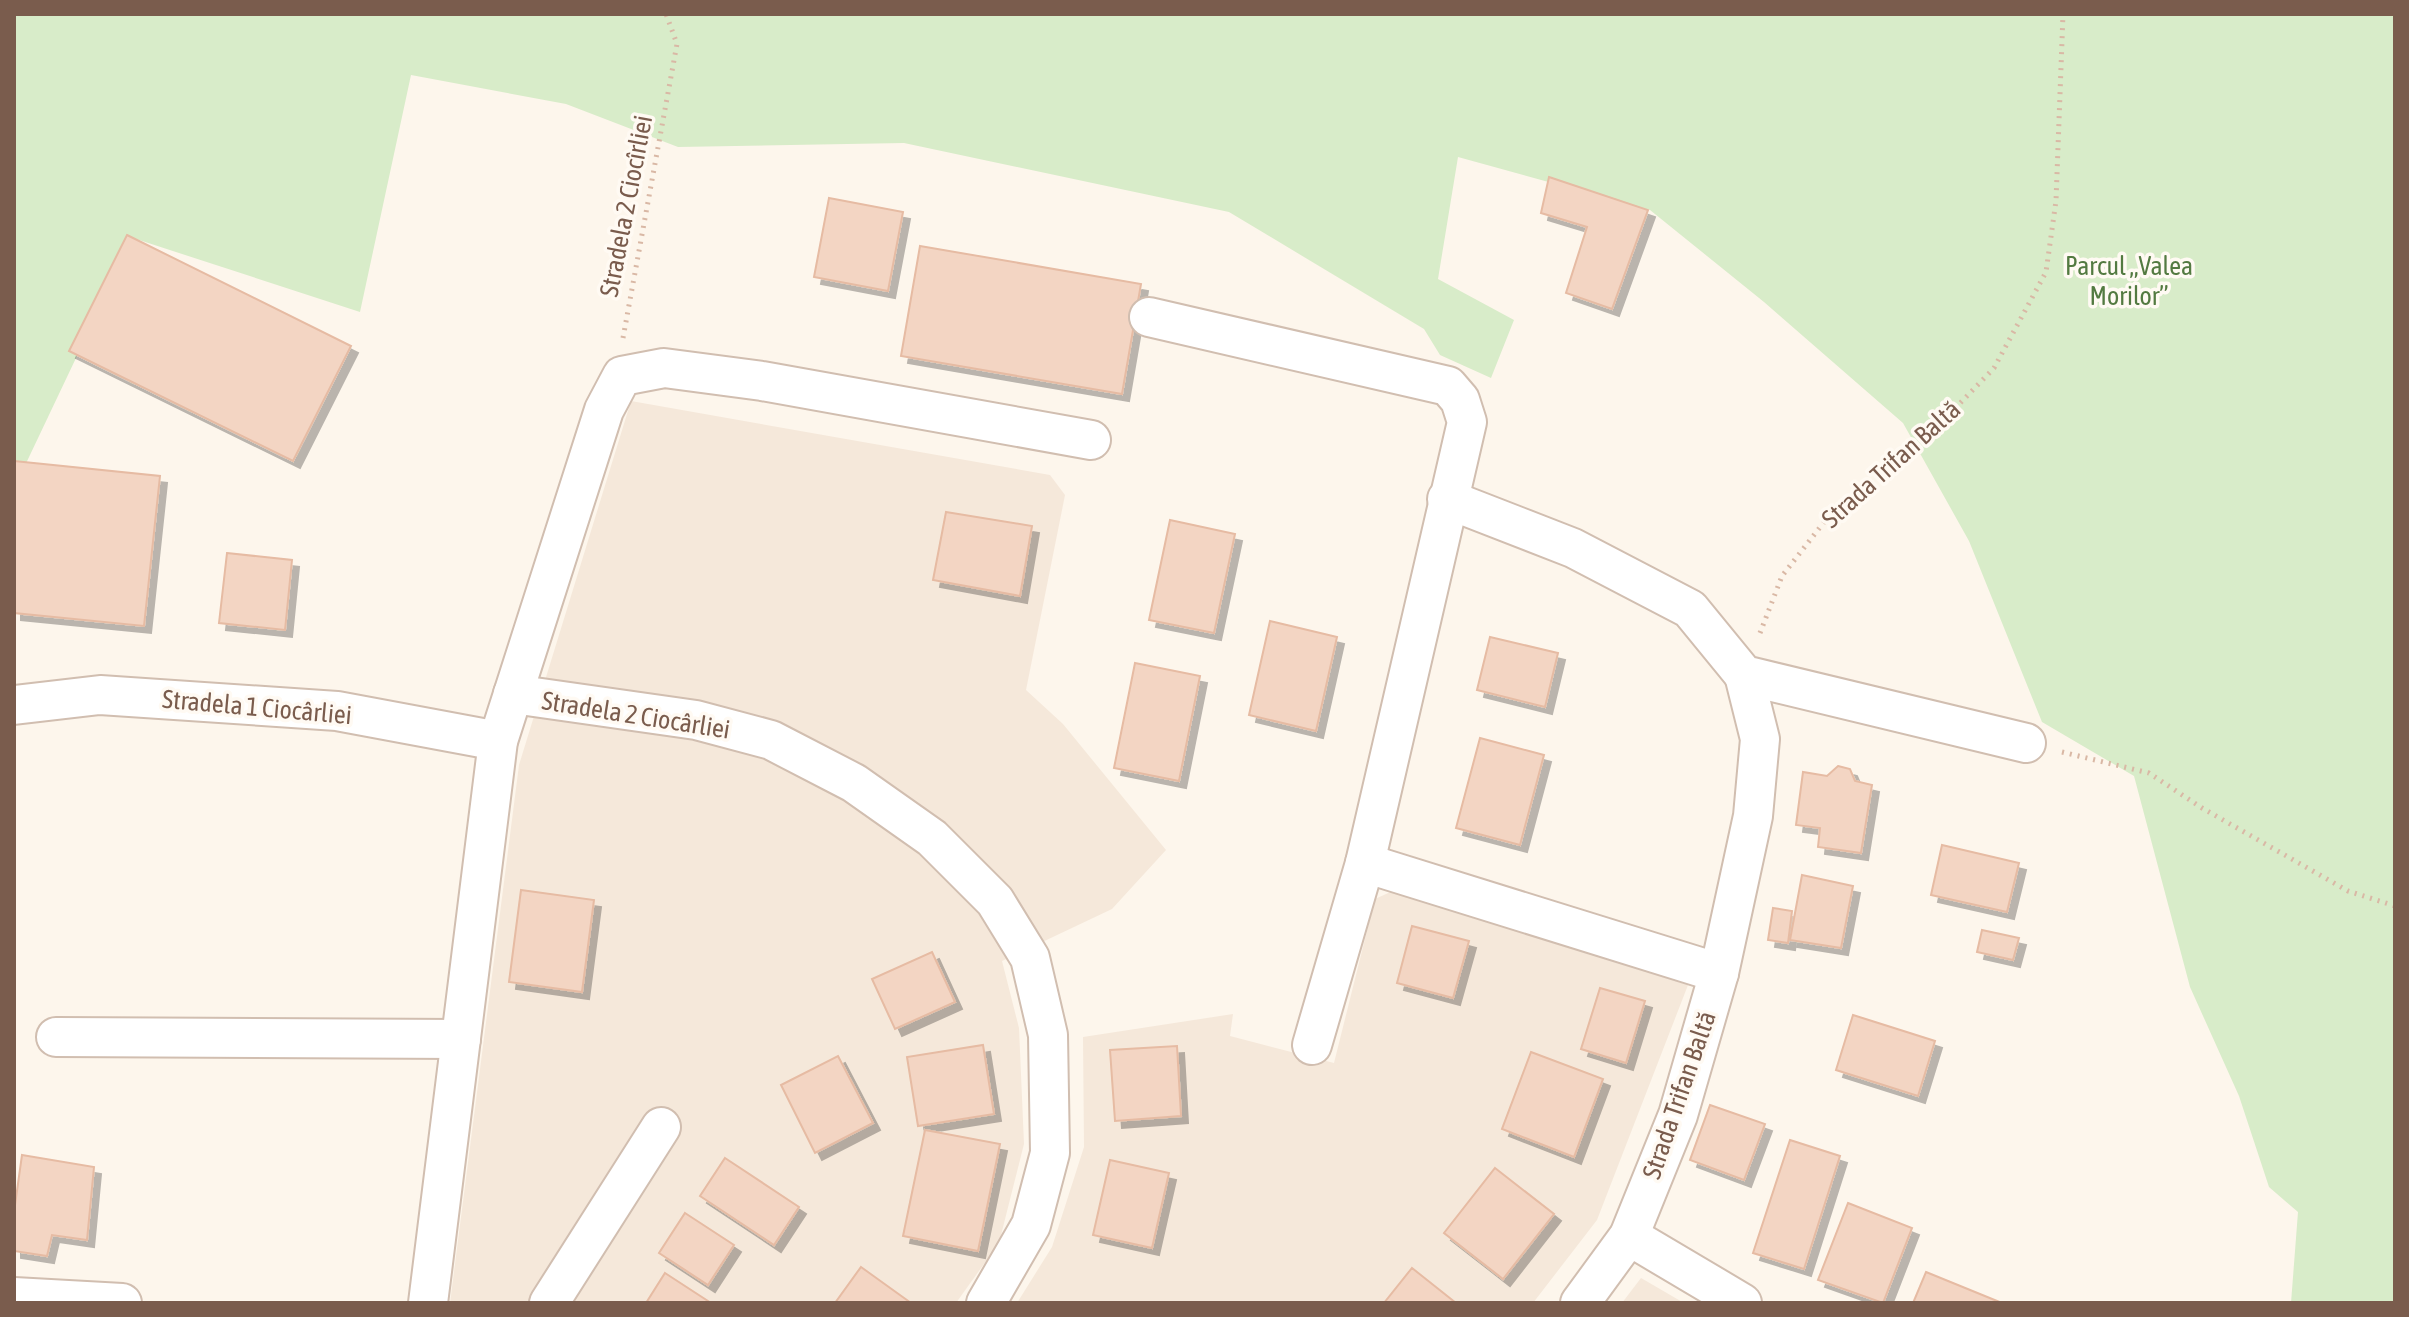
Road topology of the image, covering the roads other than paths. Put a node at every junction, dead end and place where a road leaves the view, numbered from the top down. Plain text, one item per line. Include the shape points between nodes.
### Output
1 (1149, 317) dead end
2 (1091, 440) dead end
3 (1447, 499) junction
4 (1744, 675) junction
5 (513, 694) junction
6 (14, 705) edge
7 (498, 741) junction
8 (2026, 743) road end
9 (1365, 863) junction
10 (1719, 973) junction
11 (56, 1037) dead end
12 (461, 1039) junction
13 (1312, 1045) dead end
14 (661, 1127) dead end
15 (1629, 1236) junction
16 (14, 1297) edge
17 (122, 1303) edge
18 (428, 1303) edge
19 (549, 1303) edge
20 (986, 1303) edge
21 (1580, 1303) edge
22 (1742, 1303) edge

1 - 3 street via 1448,386 1460,400 1467,422
2 - 5 street, Stradela 2 Ciocârliei via 748,379 664,368 622,376 604,410
3 - 4 street via 1573,548 1690,609
3 - 9 street
4 - 8 street
4 - 10 street, Strada Trifan Baltă via 1760,739 1753,816
5 - 7 street, Stradela 2 Ciocârliei
5 - 20 street, Stradela 2 Ciocârliei via 696,720 771,740 854,783 932,838 995,901 1030,958 1048,1035 1050,1153 1031,1225
6 - 7 street, Stradela 1 Ciocârliei via 100,695 337,711
7 - 12 street, Stradela 2 Ciocârliei
9 - 10 street
9 - 13 street
10 - 15 street, Strada Trifan Baltă via 1678,1115
11 - 12 street
12 - 18 street, Stradela 2 Ciocârliei
14 - 19 street
15 - 21 street, Strada Trifan Baltă
15 - 22 street
16 - 17 street

